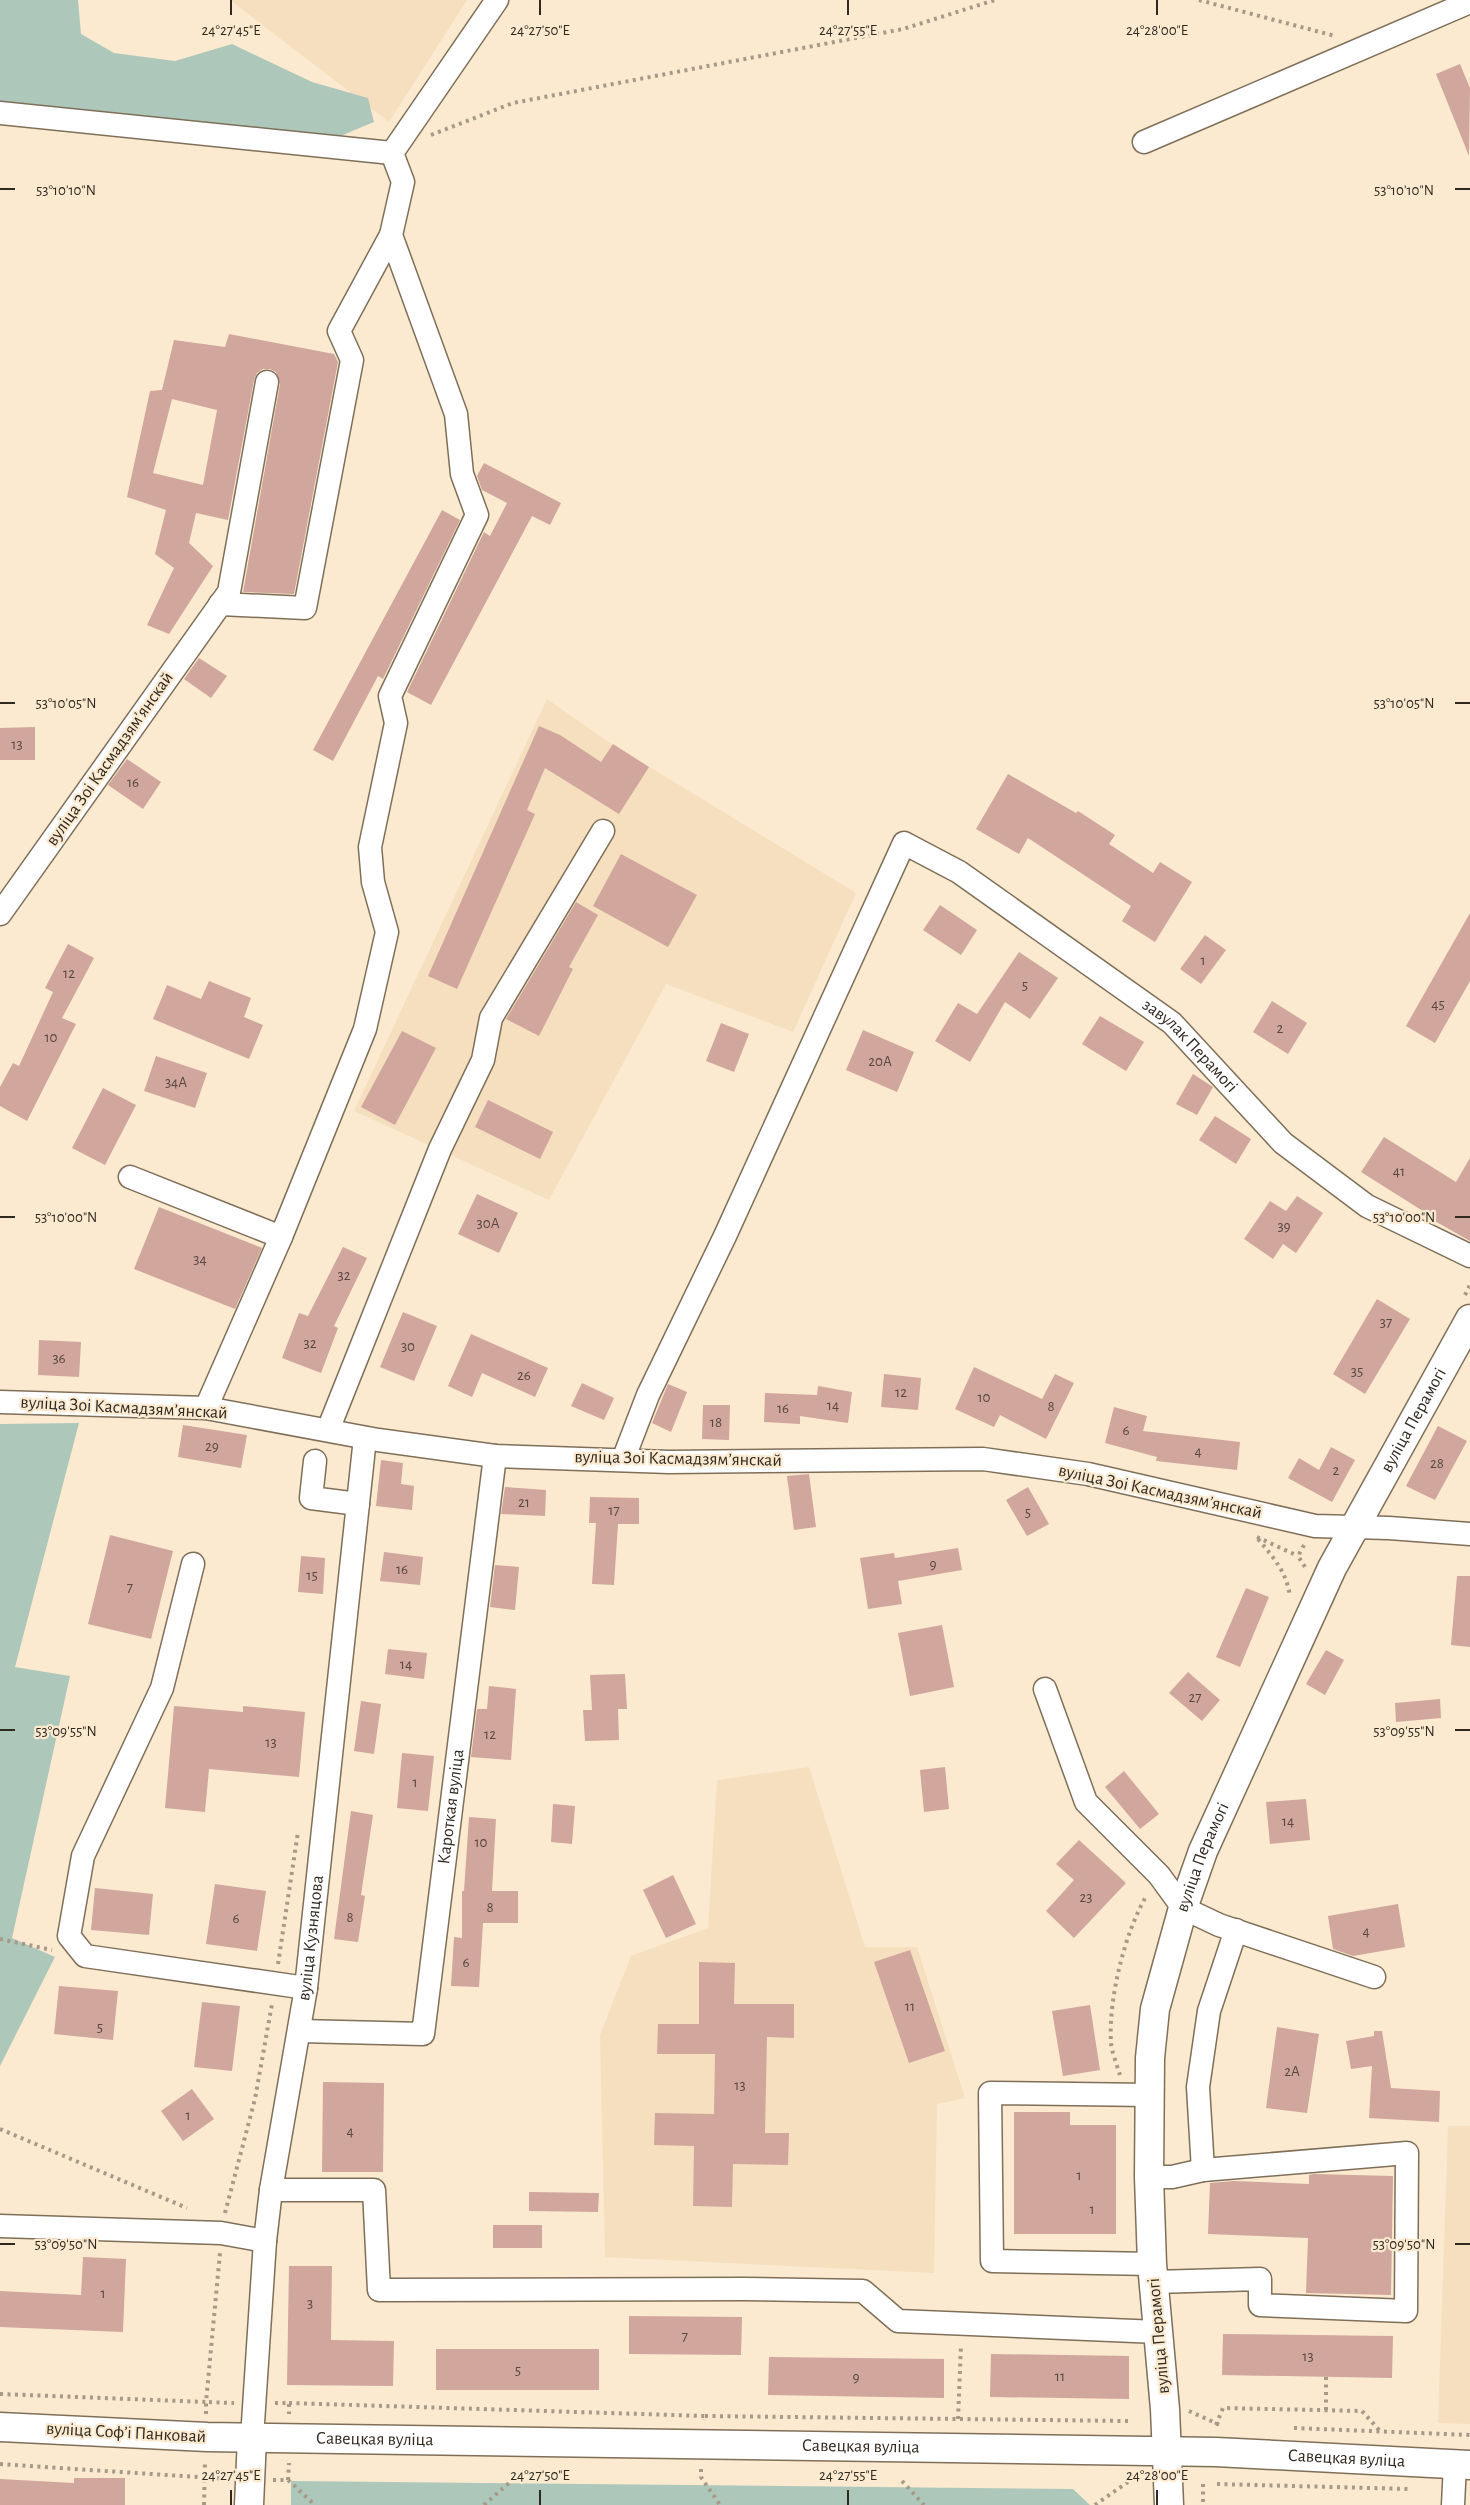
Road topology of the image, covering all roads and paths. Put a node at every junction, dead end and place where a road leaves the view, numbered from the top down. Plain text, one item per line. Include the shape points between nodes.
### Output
1 (496, 0) edge
2 (995, 0) edge
3 (1199, 0) edge
4 (1470, 2) edge
5 (1371, 44) junction
6 (0, 113) edge
7 (430, 136) dead end
8 (1144, 142) dead end
9 (392, 153) junction
10 (391, 235) junction
11 (267, 382) dead end
12 (220, 604) junction
13 (603, 831) dead end
14 (0, 914) edge
15 (130, 1177) dead end
16 (281, 1237) junction
17 (1470, 1256) edge
18 (1470, 1319) edge
19 (0, 1402) edge
20 (206, 1408) junction
21 (328, 1430) junction
22 (365, 1438) junction
23 (495, 1456) junction
24 (623, 1460) junction
25 (315, 1461) dead end
26 (358, 1504) junction
27 (1353, 1527) junction
28 (1470, 1534) edge
29 (1255, 1536) dead end
30 (193, 1564) dead end
31 (1290, 1600) dead end
32 (1045, 1689) dead end
33 (1183, 1908) junction
34 (1236, 1930) junction
35 (0, 1939) edge
36 (85, 1956) junction
37 (1374, 1977) dead end
38 (306, 1988) junction
39 (300, 2031) junction
40 (1150, 2095) junction
41 (0, 2129) edge
42 (1203, 2170) junction
43 (1149, 2177) junction
44 (271, 2190) junction
45 (190, 2210) dead end
46 (0, 2226) edge
47 (266, 2241) junction
48 (1153, 2273) junction
49 (962, 2324) junction
50 (1158, 2332) junction
51 (1326, 2377) dead end
52 (0, 2394) edge
53 (206, 2402) dead end
54 (1184, 2409) dead end
55 (1326, 2410) junction
56 (705, 2416) dead end
57 (958, 2419) junction
58 (1128, 2421) dead end
59 (1216, 2425) junction
60 (1227, 2425) dead end
61 (0, 2427) edge
62 (1282, 2428) dead end
63 (1380, 2432) junction
64 (1470, 2435) edge
65 (252, 2438) junction
66 (1168, 2451) junction
67 (0, 2464) edge
68 (518, 2475) dead end
69 (701, 2477) dead end
70 (288, 2480) dead end
71 (902, 2481) dead end
72 (1458, 2481) edge
73 (1128, 2482) dead end
74 (1203, 2484) dead end
75 (1217, 2484) dead end
76 (204, 2505) edge
77 (249, 2505) edge
78 (315, 2505) edge
79 (484, 2505) edge
80 (720, 2505) edge
81 (924, 2505) edge
82 (1095, 2505) edge
83 (1170, 2505) edge
84 (1203, 2505) edge

1 - 9 street
2 - 7 path via 903,29 513,104
3 - 5 path
4 - 5 street
5 - 8 street
6 - 9 street
9 - 10 street via 403,182
10 - 12 street via 339,331 352,360 305,608
10 - 16 street via 456,414 462,474 477,515 390,696 396,723 370,847 373,882 387,932 365,1029
11 - 12 street, вуліца Зоі Касмадзямʼянскай via 229,592
12 - 14 street, вуліца Зоі Касмадзямʼянскай
13 - 21 street via 491,1018 483,1060 440,1149
15 - 16 street
16 - 20 street
17 - 24 street, завулак Перамогі via 1367,1206 1283,1143 1172,1023 959,872 904,843 648,1395
18 - 27 main road, вуліца Перамогі
19 - 20 street, вуліца Зоі Касмадзямʼянскай
20 - 21 street, вуліца Зоі Касмадзямʼянскай
21 - 22 street, вуліца Зоі Касмадзямʼянскай
22 - 23 street, вуліца Зоі Касмадзямʼянскай
22 - 26 street, вуліца Кузняцова
23 - 24 street, вуліца Зоі Касмадзямʼянскай
23 - 39 street, Кароткая вуліца via 423,2034
24 - 27 street, вуліца Зоі Касмадзямʼянскай via 983,1459 1088,1474 1315,1526
25 - 26 street via 309,1508
26 - 38 street, вуліца Кузняцова
27 - 28 street, вуліца Зоі Касмадзямʼянскай
27 - 33 main road, вуліца Перамогі via 1203,1851
29 - 31 path via 1281,1567
30 - 36 street via 162,1688 83,1856 69,1936
32 - 33 street via 1086,1802 1159,1875
33 - 34 street
33 - 40 main road, вуліца Перамогі via 1155,2009
34 - 37 street
34 - 42 street via 1209,2011 1201,2065 1198,2087
35 - 36 path
36 - 38 street
38 - 39 street, вуліца Кузняцова
39 - 44 street, вуліца Кузняцова
40 - 43 main road, вуліца Перамогі
40 - 48 street via 990,2093 992,2261
41 - 45 path
42 - 43 street
42 - 48 street via 1407,2153 1406,2311 1260,2305 1260,2279
43 - 48 main road, вуліца Перамогі
44 - 47 street, вуліца Кузняцова
44 - 49 street via 374,2190 379,2289 863,2291 898,2321
46 - 47 street via 221,2233
47 - 65 street, вуліца Кузняцова
48 - 50 main road, вуліца Перамогі
49 - 50 street
49 - 57 path
50 - 66 main road, вуліца Перамогі
51 - 55 path
52 - 53 path
54 - 59 path
55 - 59 path via 1223,2408
55 - 63 path via 1362,2411
56 - 57 path
57 - 58 path
59 - 60 path
61 - 65 main road, вуліца Софʼі Панковай
62 - 63 path
63 - 64 path
65 - 66 main road, Савецкая вуліца
65 - 77 main road
66 - 72 main road, Савецкая вуліца via 1216,2451
66 - 83 main road, вуліца Перамогі
67 - 76 path via 204,2479
68 - 79 path
69 - 80 path
70 - 78 path
71 - 81 path
72 - 75 path
73 - 82 path
74 - 84 path

